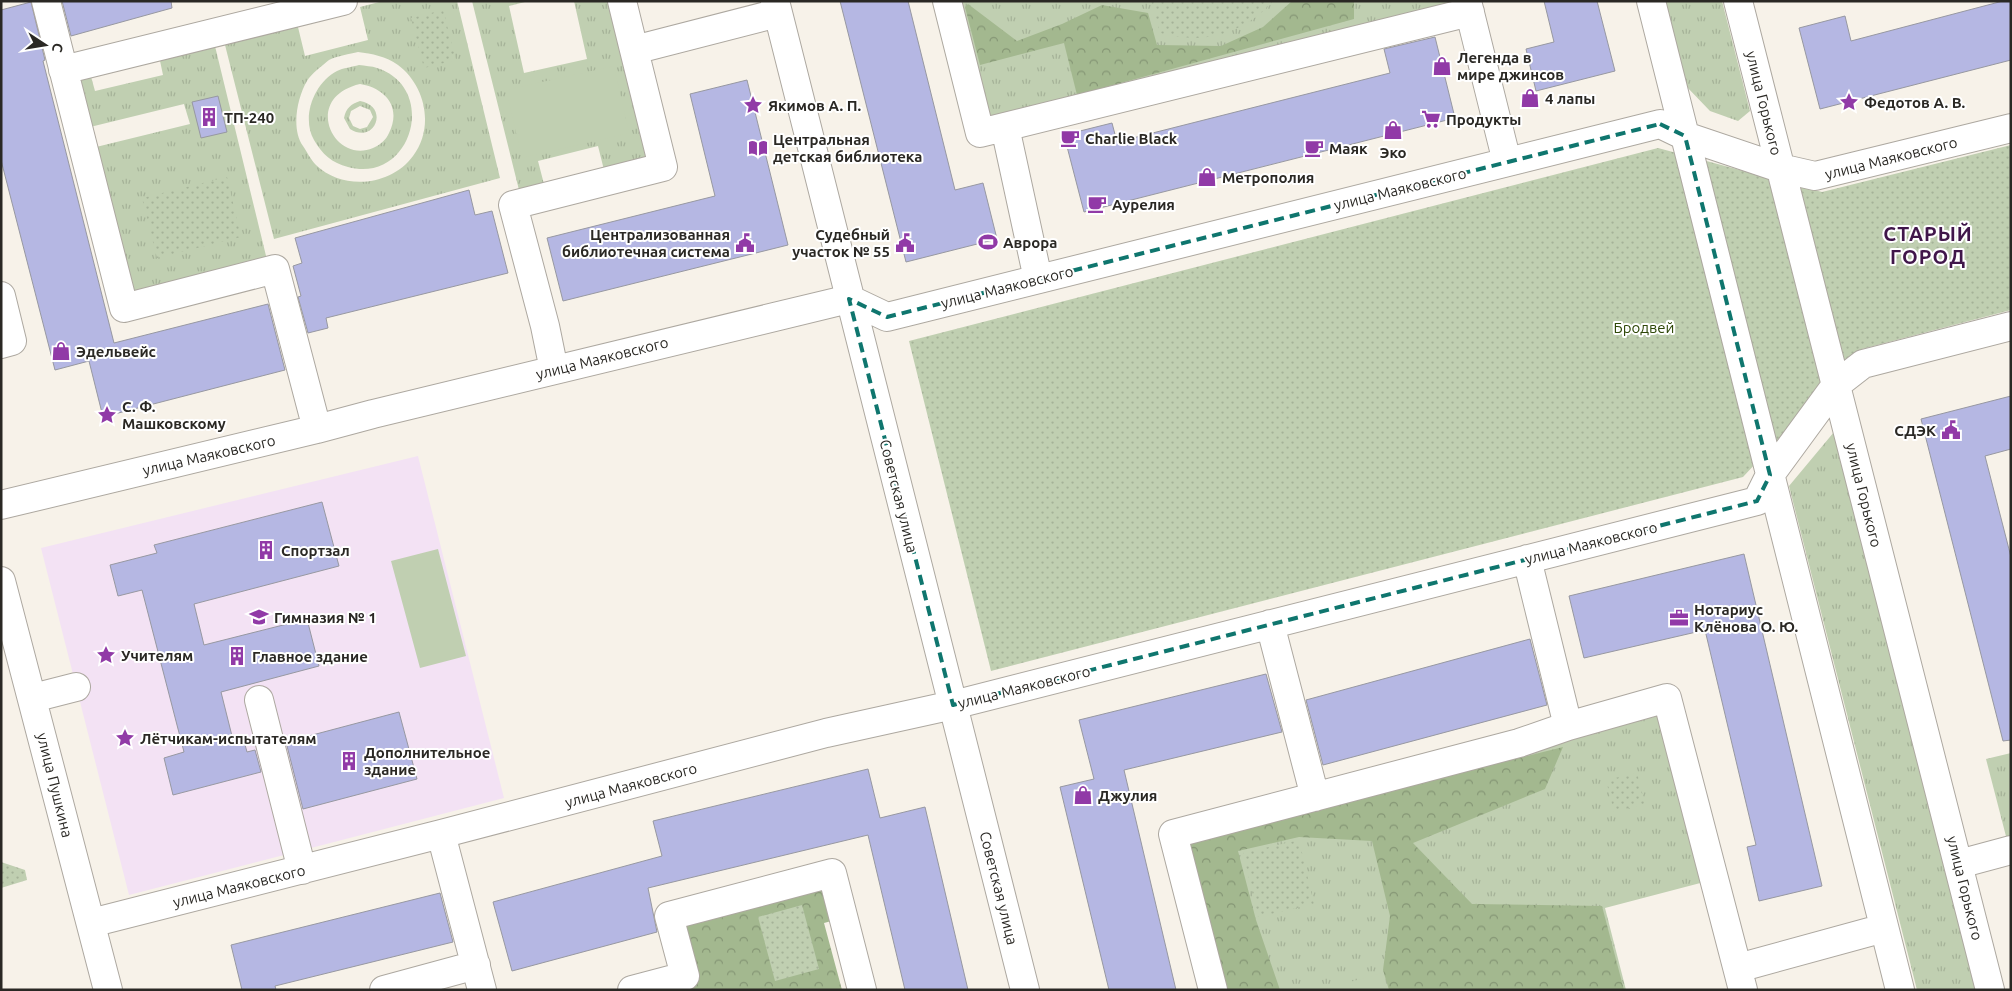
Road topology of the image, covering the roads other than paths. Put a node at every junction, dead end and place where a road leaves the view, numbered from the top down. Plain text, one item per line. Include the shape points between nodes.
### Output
1 (46, 1) edge
2 (622, 1) edge
3 (948, 1) edge
4 (1651, 1) edge
5 (1738, 1) edge
6 (336, 2) edge
7 (1468, 6) edge
8 (776, 7) edge
9 (634, 50) junction
10 (63, 70) junction
11 (1005, 127) junction
12 (2011, 128) edge
13 (1684, 136) junction
14 (1507, 162) junction
15 (1780, 168) junction
16 (1038, 279) junction
17 (1, 296) edge
18 (849, 299) junction
19 (2011, 326) edge
20 (1, 344) edge
21 (554, 370) junction
22 (1836, 385) junction
23 (317, 429) junction
24 (1770, 475) junction
25 (1, 505) edge
26 (1527, 559) junction
27 (1, 581) edge
28 (1270, 624) junction
29 (76, 686) dead end
30 (33, 698) junction
31 (259, 700) dead end
32 (953, 705) junction
33 (1568, 726) junction
34 (1315, 797) junction
35 (441, 834) junction
36 (2011, 850) edge
37 (1959, 864) junction
38 (302, 870) junction
39 (91, 923) junction
40 (1884, 928) junction
41 (479, 978) edge
42 (1741, 979) edge
43 (108, 990) edge
44 (384, 990) edge
45 (632, 990) edge
46 (862, 990) edge
47 (1025, 990) edge
48 (1213, 990) edge
49 (1900, 990) edge
50 (1990, 990) edge

1 - 10 street
2 - 9 street
3 - 11 street via 980,133
4 - 13 street
5 - 15 street, улица Горького
6 - 10 street
7 - 11 street
7 - 14 street
8 - 9 street
8 - 18 street, Советская улица
9 - 21 street via 663,167 513,205
10 - 23 street via 124,308 275,269
11 - 16 street
12 - 15 street, улица Маяковского via 1815,176
13 - 14 street, улица Маяковского via 1660,124
13 - 15 street, улица Маяковского
13 - 24 street
14 - 16 street, улица Маяковского
15 - 22 street, улица Горького
16 - 18 street, улица Маяковского via 887,317
17 - 20 street via 12,340
18 - 21 street, улица Маяковского
18 - 32 street, Советская улица
19 - 22 street, улица Маяковского via 1863,364
21 - 23 street, улица Маяковского
22 - 24 street, улица Маяковского
22 - 37 street, улица Горького
23 - 25 street, улица Маяковского
24 - 26 street, улица Маяковского via 1756,501
24 - 40 street
26 - 28 street, улица Маяковского
26 - 33 street
27 - 30 street, улица Пушкина
28 - 32 street, улица Маяковского
28 - 34 street
29 - 30 street
30 - 39 street, улица Пушкина
31 - 38 street
32 - 35 street, улица Маяковского via 826,733
32 - 47 street, Советская улица
33 - 34 street via 1519,743
33 - 42 street via 1667,698
34 - 48 street via 1173,834
35 - 38 street, улица Маяковского
35 - 41 street
36 - 37 street
37 - 50 street, улица Горького
38 - 39 street, улица Маяковского
39 - 43 street, улица Пушкина
40 - 42 street
40 - 49 street
41 - 44 street
45 - 46 street via 685,976 669,916 832,873

